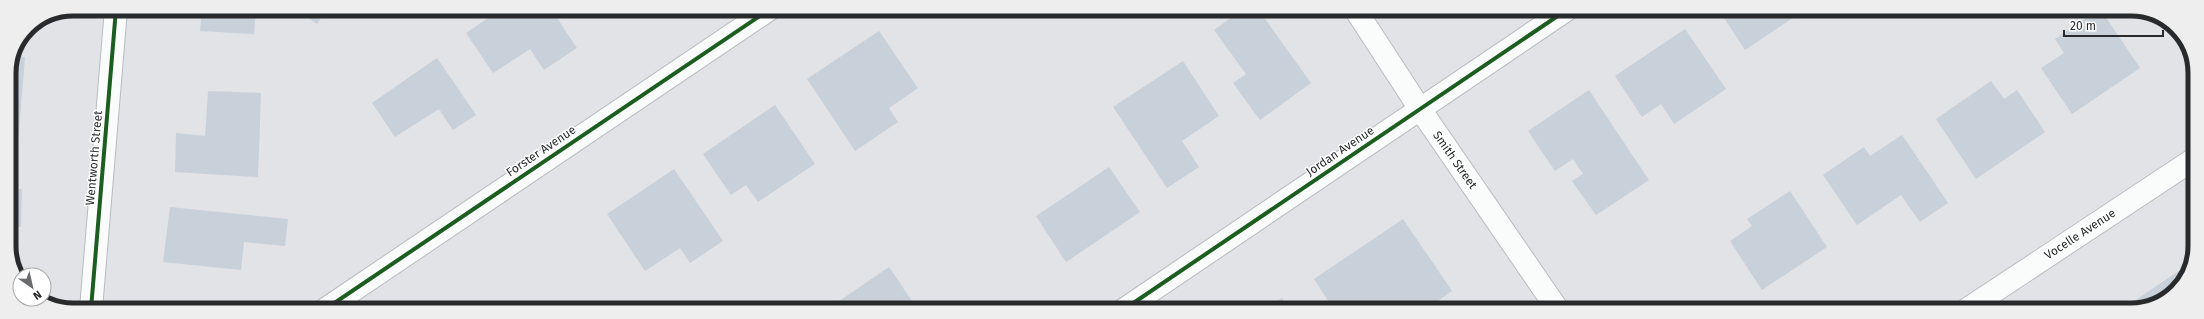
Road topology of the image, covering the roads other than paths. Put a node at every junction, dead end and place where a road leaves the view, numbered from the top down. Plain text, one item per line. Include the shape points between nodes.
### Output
1 (115, 16) edge
2 (760, 16) edge
3 (1360, 16) edge
4 (1558, 16) edge
5 (1420, 109) junction
6 (2188, 163) edge
7 (92, 303) edge
8 (334, 303) edge
9 (1133, 303) edge
10 (1553, 303) edge
11 (1977, 303) edge

1 - 7 street, Wentworth Street
2 - 8 street, Forster Avenue
3 - 5 street, Smith Street
4 - 5 street, Jordan Avenue
5 - 9 street, Jordan Avenue
5 - 10 street, Smith Street
6 - 11 street, Vocelle Avenue

